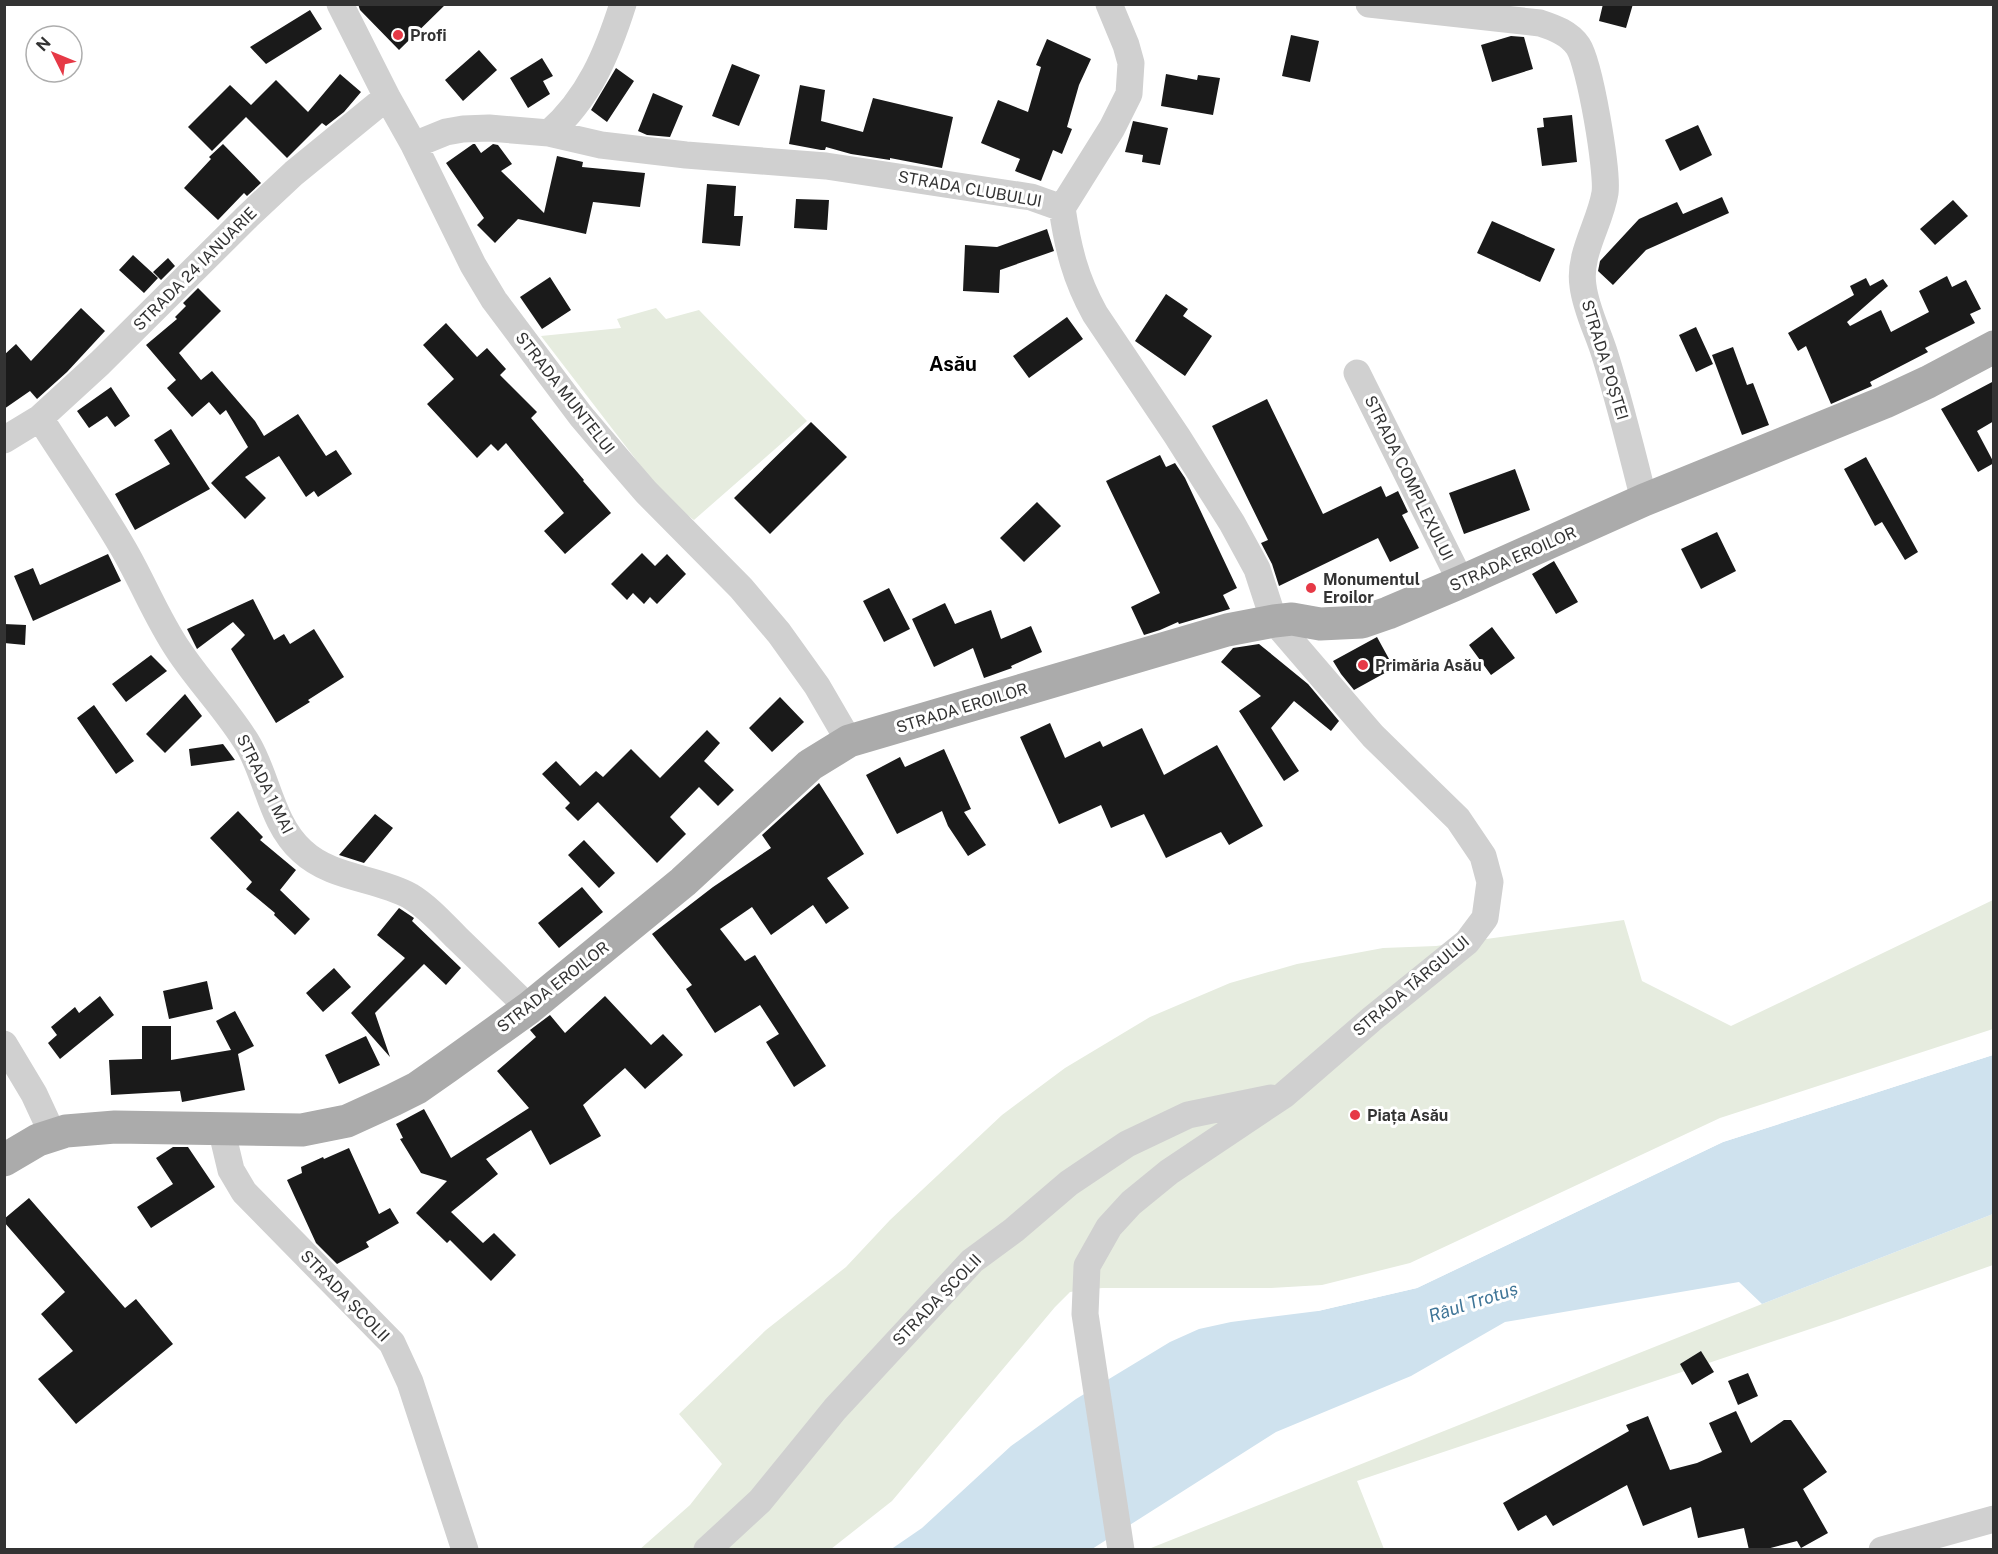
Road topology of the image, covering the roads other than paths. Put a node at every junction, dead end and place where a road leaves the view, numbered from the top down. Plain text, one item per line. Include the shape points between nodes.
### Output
1 (340, 4) edge
2 (623, 4) edge
3 (1109, 4) edge
4 (1370, 4) edge
5 (387, 97) junction
6 (549, 133) junction
7 (414, 146) junction
8 (1062, 208) junction
9 (1994, 347) edge
10 (1357, 373) dead end
11 (39, 418) junction
12 (4, 440) edge
13 (1644, 500) junction
14 (1461, 582) junction
15 (1274, 621) junction
16 (849, 741) junction
17 (529, 1008) junction
18 (4, 1044) edge
19 (1284, 1095) junction
20 (220, 1128) junction
21 (52, 1135) junction
22 (4, 1160) edge
23 (1994, 1519) edge
24 (465, 1550) edge
25 (707, 1550) edge
26 (1121, 1550) edge
27 (1882, 1550) edge

1 - 5 street, STRADA MUNTELUI
2 - 6 street via 599,68 574,108
3 - 8 street via 1131,63 1130,93 1113,128
4 - 13 street, STRADA POȘTEI via 1540,23 1570,36 1579,47 1589,78 1605,176 1605,192 1585,258 1582,284 1605,352
5 - 7 street, STRADA MUNTELUI
5 - 11 street, STRADA 24 IANUARIE via 294,173
6 - 7 street, STRADA CLUBULUI via 463,129
6 - 8 street, STRADA CLUBULUI via 636,150 837,167 1031,197
7 - 16 street, STRADA MUNTELUI via 473,265 520,337 627,471 741,588 779,633 817,686
8 - 15 street, STRADA CLUBULUI via 1068,249 1083,292 1232,523 1257,569
9 - 13 main road, STRADA EROILOR via 1876,406
10 - 14 street, STRADA COMPLEXULUI
11 - 12 street, STRADA 24 IANUARIE
11 - 17 street, STRADA 1 MAI via 123,547 165,629 246,740 277,814 301,850 331,870 410,896
13 - 14 main road, STRADA EROILOR
14 - 15 main road, STRADA EROILOR via 1362,622
15 - 16 main road, STRADA EROILOR via 1227,630
15 - 19 street, STRADA TÂRGULUI via 1373,736 1458,819 1483,856 1490,882 1485,918 1467,942
16 - 17 main road, STRADA EROILOR via 810,765 675,889
17 - 20 main road, STRADA EROILOR via 417,1088 347,1121 302,1130
18 - 21 street via 34,1094
19 - 25 street, STRADA ȘCOLII via 1188,1114 1127,1144 1069,1184 972,1261 835,1409 760,1501
19 - 26 street, STRADA TÂRGULUI via 1169,1172 1131,1203 1109,1227 1087,1266 1085,1314
20 - 21 main road, STRADA EROILOR via 115,1127
20 - 24 street, STRADA ȘCOLII via 231,1170 244,1192 393,1343 410,1382
21 - 22 main road, STRADA EROILOR
23 - 27 street

